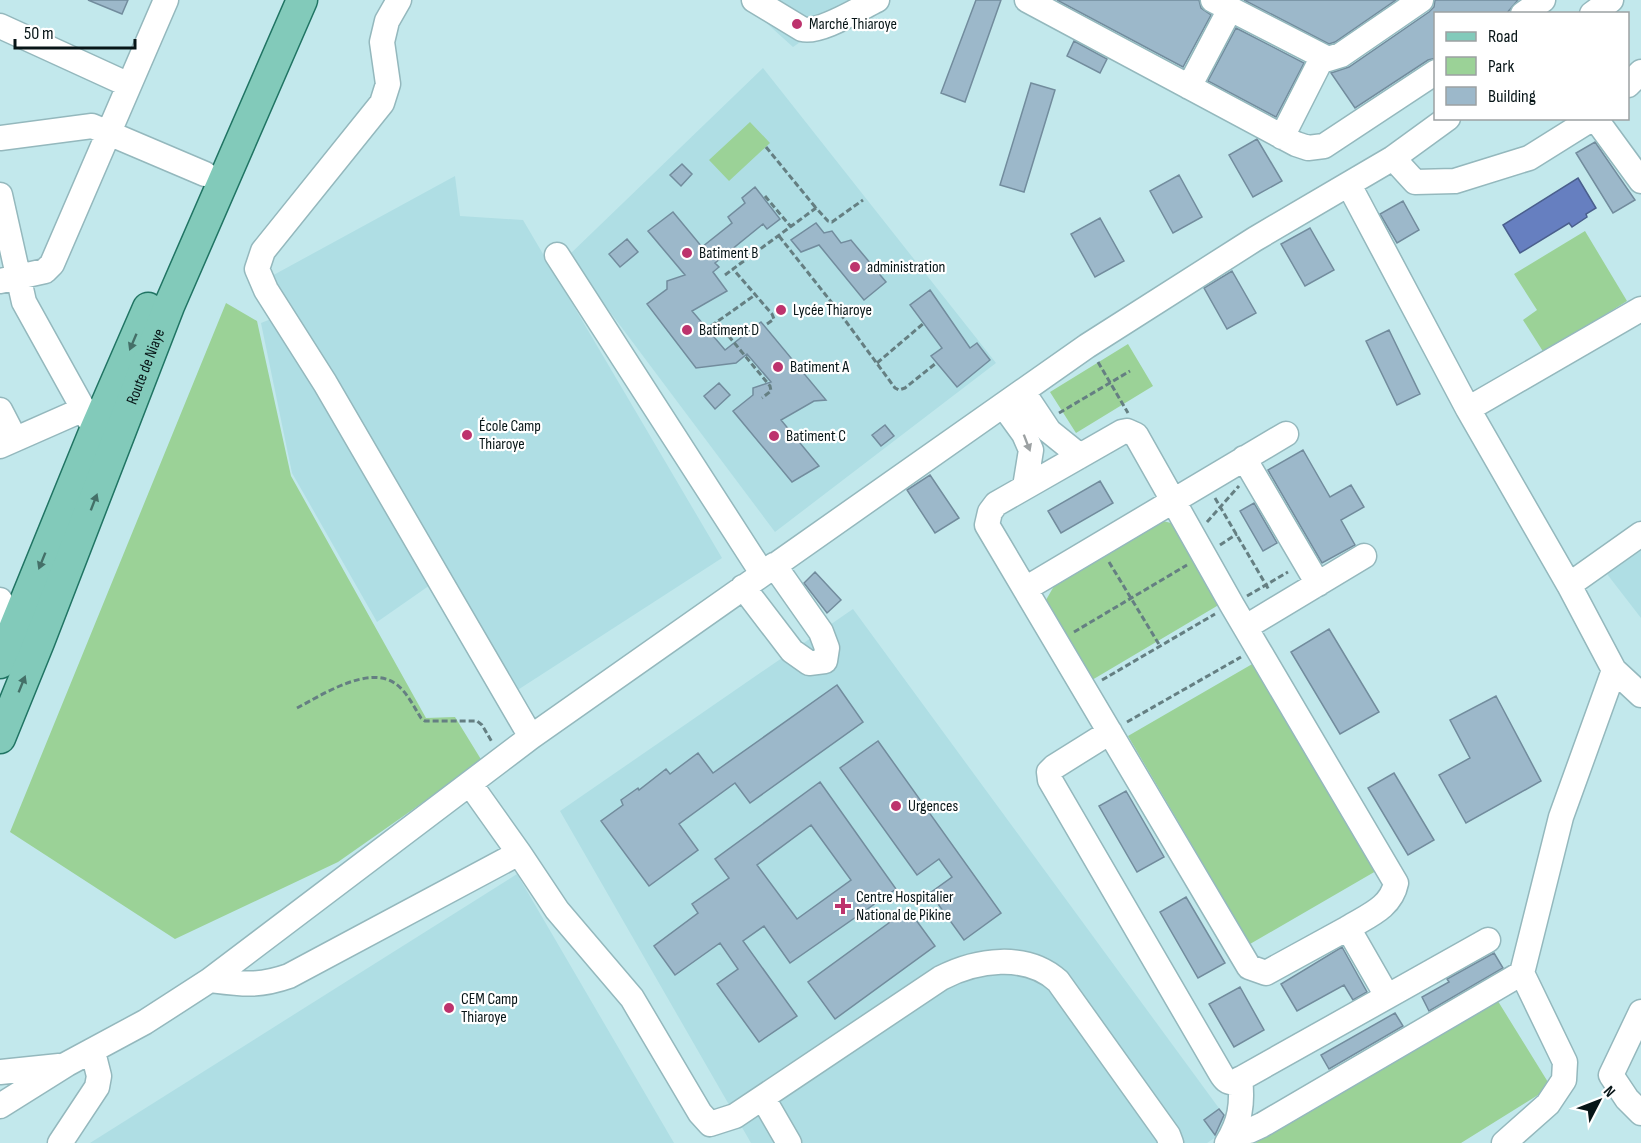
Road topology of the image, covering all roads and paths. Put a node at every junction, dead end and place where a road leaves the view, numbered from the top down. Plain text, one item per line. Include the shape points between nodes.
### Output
1 (166, 0) edge
2 (283, 0) edge
3 (302, 0) edge
4 (399, 0) edge
5 (754, 0) edge
6 (878, 0) edge
7 (1027, 0) edge
8 (1421, 0) edge
9 (1543, 0) edge
10 (1611, 0) edge
11 (1236, 6) edge
12 (1525, 12) edge
13 (1595, 12) edge
14 (0, 26) edge
15 (1322, 58) junction
16 (1641, 72) edge
17 (1434, 73) edge
18 (1629, 84) edge
19 (129, 85) junction
20 (1189, 87) junction
21 (1445, 120) edge
22 (1591, 120) edge
23 (1596, 120) edge
24 (109, 133) junction
25 (1282, 137) junction
26 (0, 138) edge
27 (766, 147) dead end
28 (1393, 158) junction
29 (206, 174) junction
30 (1641, 180) edge
31 (1349, 184) junction
32 (0, 195) edge
33 (765, 196) dead end
34 (863, 200) dead end
35 (816, 208) junction
36 (791, 227) junction
37 (779, 236) junction
38 (557, 255) dead end
39 (733, 269) junction
40 (725, 275) dead end
41 (9, 279) edge
42 (755, 295) junction
43 (1641, 309) edge
44 (717, 322) junction
45 (924, 323) dead end
46 (767, 324) dead end
47 (711, 326) dead end
48 (1087, 346) junction
49 (877, 363) junction
50 (935, 364) dead end
51 (1130, 371) dead end
52 (1110, 383) junction
53 (762, 398) dead end
54 (1013, 398) junction
55 (1468, 409) junction
56 (0, 410) edge
57 (90, 419) junction
58 (1043, 423) junction
59 (1127, 431) junction
60 (1286, 434) dead end
61 (8, 442) edge
62 (1080, 456) junction
63 (1248, 465) junction
64 (1206, 480) junction
65 (1025, 488) junction
66 (1173, 500) junction
67 (1221, 507) junction
68 (1237, 534) junction
69 (1641, 534) edge
70 (1099, 545) junction
71 (1199, 546) junction
72 (1364, 556) dead end
73 (1305, 562) junction
74 (768, 569) junction
75 (1318, 584) junction
76 (1266, 585) junction
77 (1569, 585) junction
78 (743, 587) junction
79 (1025, 590) junction
80 (1132, 599) junction
81 (0, 600) edge
82 (1232, 604) junction
83 (1279, 607) junction
84 (15, 626) junction
85 (1252, 637) junction
86 (1056, 642) junction
87 (1161, 646) junction
88 (0, 663) edge
89 (1614, 670) junction
90 (1084, 690) junction
91 (1641, 695) edge
92 (297, 708) dead end
93 (1110, 732) junction
94 (531, 737) junction
95 (0, 738) edge
96 (502, 759) junction
97 (470, 784) junction
98 (519, 853) junction
99 (1348, 928) junction
100 (1488, 940) dead end
101 (1522, 973) junction
102 (210, 980) junction
103 (1387, 996) junction
104 (1641, 1012) edge
105 (93, 1052) junction
106 (67, 1064) junction
107 (0, 1072) edge
108 (1240, 1079) junction
109 (763, 1098) junction
110 (0, 1106) edge
111 (1641, 1113) edge
112 (1230, 1138) edge
113 (60, 1143) edge
114 (789, 1143) edge
115 (1171, 1143) edge
116 (1504, 1143) edge

1 - 19 street
2 - 29 main road, Route de Niaye
95 -> 3 main road, Route de Niaye via 169,306
4 - 94 street via 387,21 382,42 388,84 382,103 263,251 257,269
5 - 6 street via 808,31
7 - 20 street
8 - 15 street via 1341,55
9 - 12 street
10 - 13 street
11 - 15 street
11 - 20 street
14 - 19 street
15 - 25 street
16 - 18 street
17 - 25 street via 1324,146 1308,148
19 - 24 street
20 - 25 street
21 - 28 street
22 - 28 street via 1529,158 1455,181 1415,182
23 - 30 street
24 - 26 street via 87,126
24 - 29 street
24 - 41 street via 52,264 45,271
27 - 35 path
28 - 31 street
29 -> 57 main road, Route de Niaye
31 - 48 street
31 - 55 street
32 - 41 street
33 - 36 path
34 - 35 path via 832,222
35 - 36 path
36 - 37 path
37 - 39 path
37 - 49 path
38 - 74 street
39 - 40 path
39 - 42 path
41 - 57 street via 21,293
42 - 44 path
42 - 46 path via 774,316
43 - 55 street
44 - 47 path
44 - 53 path via 770,386 771,391
45 - 49 path
48 - 52 path
48 - 54 street
49 - 50 path via 899,390
51 - 52 path
52 - 58 path
52 - 59 path via 1128,414
54 - 58 street
54 -> 65 street via 1031,450
54 - 74 street
55 - 77 street
56 - 61 street
57 - 61 street
57 -> 84 main road, Route de Niaye
58 - 62 street
59 - 62 street
59 - 66 street via 1136,435
60 - 63 street
62 - 65 street
63 - 64 street
63 - 67 path
63 - 73 street
64 - 66 street
64 - 67 path
65 - 79 street via 996,504 987,525
66 - 70 street
66 - 71 street
67 - 68 path
67 - 71 path
68 - 71 path
68 - 76 path
69 - 77 street
70 - 79 street
70 - 80 path
71 - 80 path
71 - 82 street
72 - 75 street
73 - 75 street
73 - 76 path
74 - 78 street
74 - 78 street via 820,632 827,648 825,661 809,663 792,651
75 - 83 street
76 - 82 path
76 - 83 path
77 - 89 street
78 - 94 street
79 - 86 street
80 - 86 path
80 - 87 path
81 - 84 street
82 - 85 street
82 - 87 path
83 - 85 street
84 - 88 main road, Route de Niaye
85 - 93 path
85 - 99 street via 1396,883 1386,905
86 - 90 street
87 - 90 path
89 - 91 street
89 - 101 street via 1561,817
90 - 93 street
92 - 96 path via 349,681 389,680 402,690 425,721 477,721
93 - 99 street via 1249,967 1266,973
93 - 108 street via 1054,766 1050,780 1220,1072 1230,1083
94 - 96 street
96 - 97 street
97 - 98 street
97 - 102 street
98 - 102 street via 289,976 268,984
98 - 109 street via 557,910 632,998 710,1124 735,1116
99 - 103 street
100 - 103 street
101 - 112 street via 1262,1125
101 - 116 street via 1565,1062 1564,1080 1548,1104
102 - 105 street
103 - 108 street
104 - 111 street via 1611,1075
105 - 106 street
105 - 113 street via 99,1076 97,1088
106 - 107 street
106 - 110 street
108 - 112 street via 1243,1102
109 - 114 street
109 - 115 street via 941,978 965,967 1020,963 1038,967 1058,981

